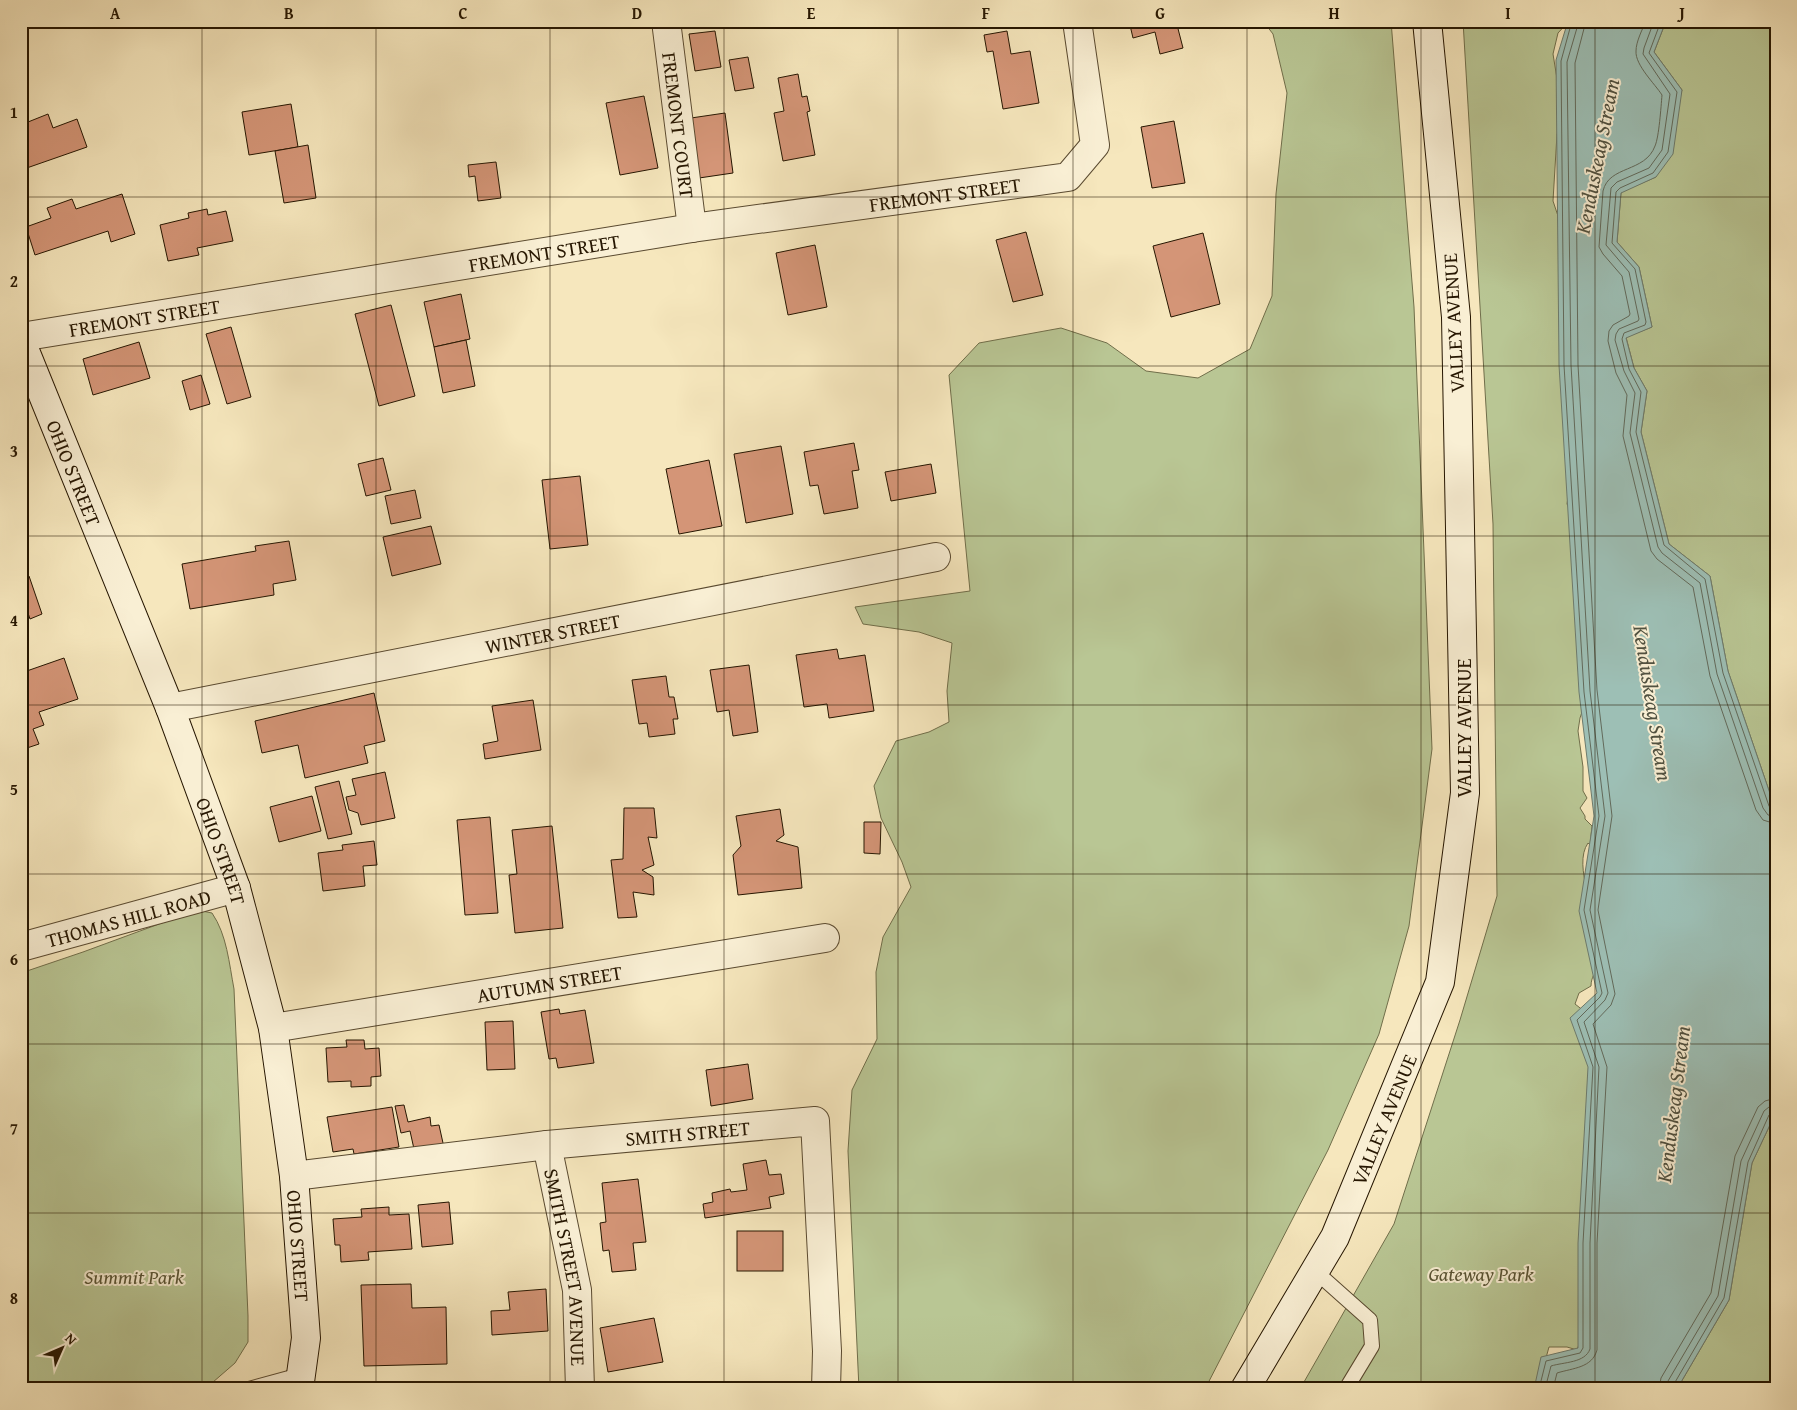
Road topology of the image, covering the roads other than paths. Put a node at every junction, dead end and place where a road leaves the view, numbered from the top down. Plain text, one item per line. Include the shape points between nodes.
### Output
1 (666, 21) edge
2 (1077, 21) edge
3 (1427, 21) edge
4 (692, 228) junction
5 (21, 337) edge
6 (21, 341) edge
7 (936, 556) dead end
8 (170, 708) junction
9 (236, 888) junction
10 (825, 938) dead end
11 (21, 947) edge
12 (273, 1028) junction
13 (547, 1145) junction
14 (294, 1176) junction
15 (1315, 1271) junction
16 (300, 1382) edge
17 (249, 1389) edge
18 (580, 1389) edge
19 (826, 1389) edge
20 (1245, 1389) edge
21 (1346, 1389) edge

1 - 4 street, FREMONT COURT
2 - 4 street, FREMONT STREET via 1095,145 1068,177
3 - 15 street, VALLEY AVENUE via 1456,317 1465,793 1440,982 1335,1237
4 - 5 street, FREMONT STREET
6 - 8 street, OHIO STREET
7 - 8 street, WINTER STREET
8 - 9 street, OHIO STREET
9 - 11 street, THOMAS HILL ROAD
9 - 12 street, OHIO STREET
10 - 12 street, AUTUMN STREET
12 - 14 street, OHIO STREET
13 - 14 street, SMITH STREET
13 - 18 street, SMITH STREET AVENUE via 577,1290
13 - 19 street, SMITH STREET via 815,1121 827,1351
14 - 16 street, OHIO STREET via 306,1338
15 - 20 street, VALLEY AVENUE
15 - 21 lane via 1370,1320 1372,1346
16 - 17 lane

